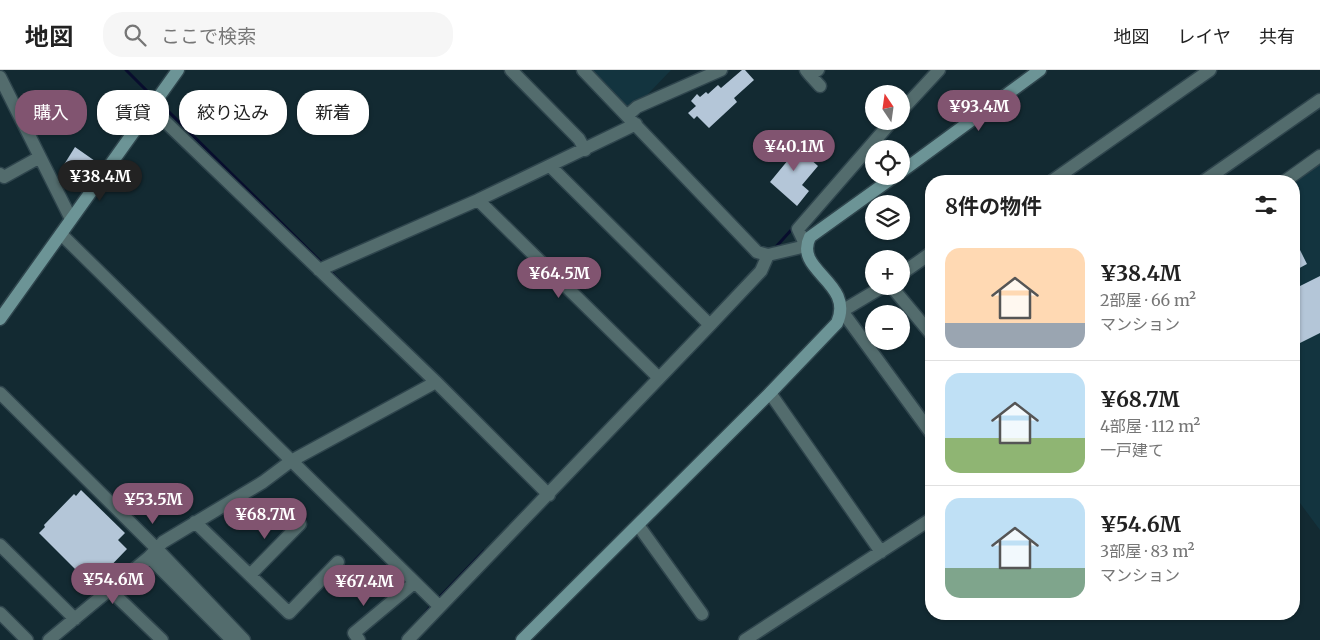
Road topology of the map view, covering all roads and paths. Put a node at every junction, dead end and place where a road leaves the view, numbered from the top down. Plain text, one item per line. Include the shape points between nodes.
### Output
1 (178, 70) edge
2 (511, 70) edge
3 (583, 70) edge
4 (721, 70) edge
5 (939, 70) edge
6 (1040, 70) edge
7 (1210, 70) edge
8 (811, 72) edge
9 (0, 78) edge
10 (820, 86) dead end
11 (164, 90) edge
12 (1320, 100) edge
13 (910, 101) edge
14 (632, 120) junction
15 (169, 125) edge
16 (884, 130) edge
17 (132, 135) edge
18 (585, 150) junction
19 (1320, 156) edge
20 (40, 157) junction
21 (910, 165) edge
22 (550, 166) junction
23 (0, 174) edge
24 (1061, 175) edge
25 (1213, 175) edge
26 (1293, 175) edge
27 (882, 185) edge
28 (478, 200) junction
29 (71, 219) junction
30 (60, 234) junction
31 (806, 246) junction
32 (768, 255) junction
33 (925, 257) edge
34 (910, 268) edge
35 (320, 270) junction
36 (869, 295) edge
37 (898, 295) edge
38 (842, 311) junction
39 (0, 319) edge
40 (710, 325) junction
41 (925, 327) edge
42 (659, 378) junction
43 (436, 382) junction
44 (0, 393) edge
45 (770, 393) junction
46 (925, 425) edge
47 (291, 461) junction
48 (549, 495) junction
49 (195, 522) junction
50 (925, 523) edge
51 (300, 524) dead end
52 (638, 525) junction
53 (0, 545) edge
54 (881, 552) junction
55 (153, 553) junction
56 (338, 562) dead end
57 (250, 575) junction
58 (414, 583) junction
59 (110, 590) junction
60 (439, 606) junction
61 (0, 613) edge
62 (702, 614) dead end
63 (75, 619) junction
64 (27, 640) edge
65 (49, 640) edge
66 (162, 640) edge
67 (233, 640) edge
68 (244, 640) edge
69 (359, 640) edge
70 (408, 640) edge
71 (522, 640) edge
72 (745, 640) edge

1 - 11 street
2 - 18 street via 579,138
3 - 14 street
4 - 14 street via 637,107
5 - 13 street
6 - 21 street
7 - 24 street
8 - 10 street
9 - 20 street
12 - 25 street
14 - 18 street
14 - 32 street via 757,252
15 - 35 street
16 - 31 street via 798,229
17 - 29 street
18 - 22 street
19 - 26 street
20 - 23 street via 4,177
20 - 29 street
22 - 28 street
22 - 40 street
27 - 31 street via 810,237
28 - 35 street
28 - 42 street
29 - 30 street
30 - 39 street
30 - 47 street
31 - 32 street
31 - 38 street via 807,256 841,301
32 - 40 street via 761,271
33 - 34 street
35 - 43 street
36 - 38 street
37 - 41 street
38 - 45 street via 829,333
38 - 46 street
40 - 42 street
42 - 48 street
43 - 47 street
43 - 48 street
44 - 55 street
45 - 52 street
45 - 54 street
47 - 49 street via 263,482
47 - 58 street
48 - 60 street
49 - 55 street via 163,542
49 - 57 street
50 - 54 street
51 - 57 street
52 - 62 street
52 - 71 street
53 - 63 street
54 - 72 street
55 - 59 street
55 - 67 street
55 - 68 street
56 - 57 street via 289,613
58 - 60 street
58 - 69 street via 354,633
59 - 63 street
59 - 66 street
60 - 70 street
61 - 64 street
63 - 65 street

